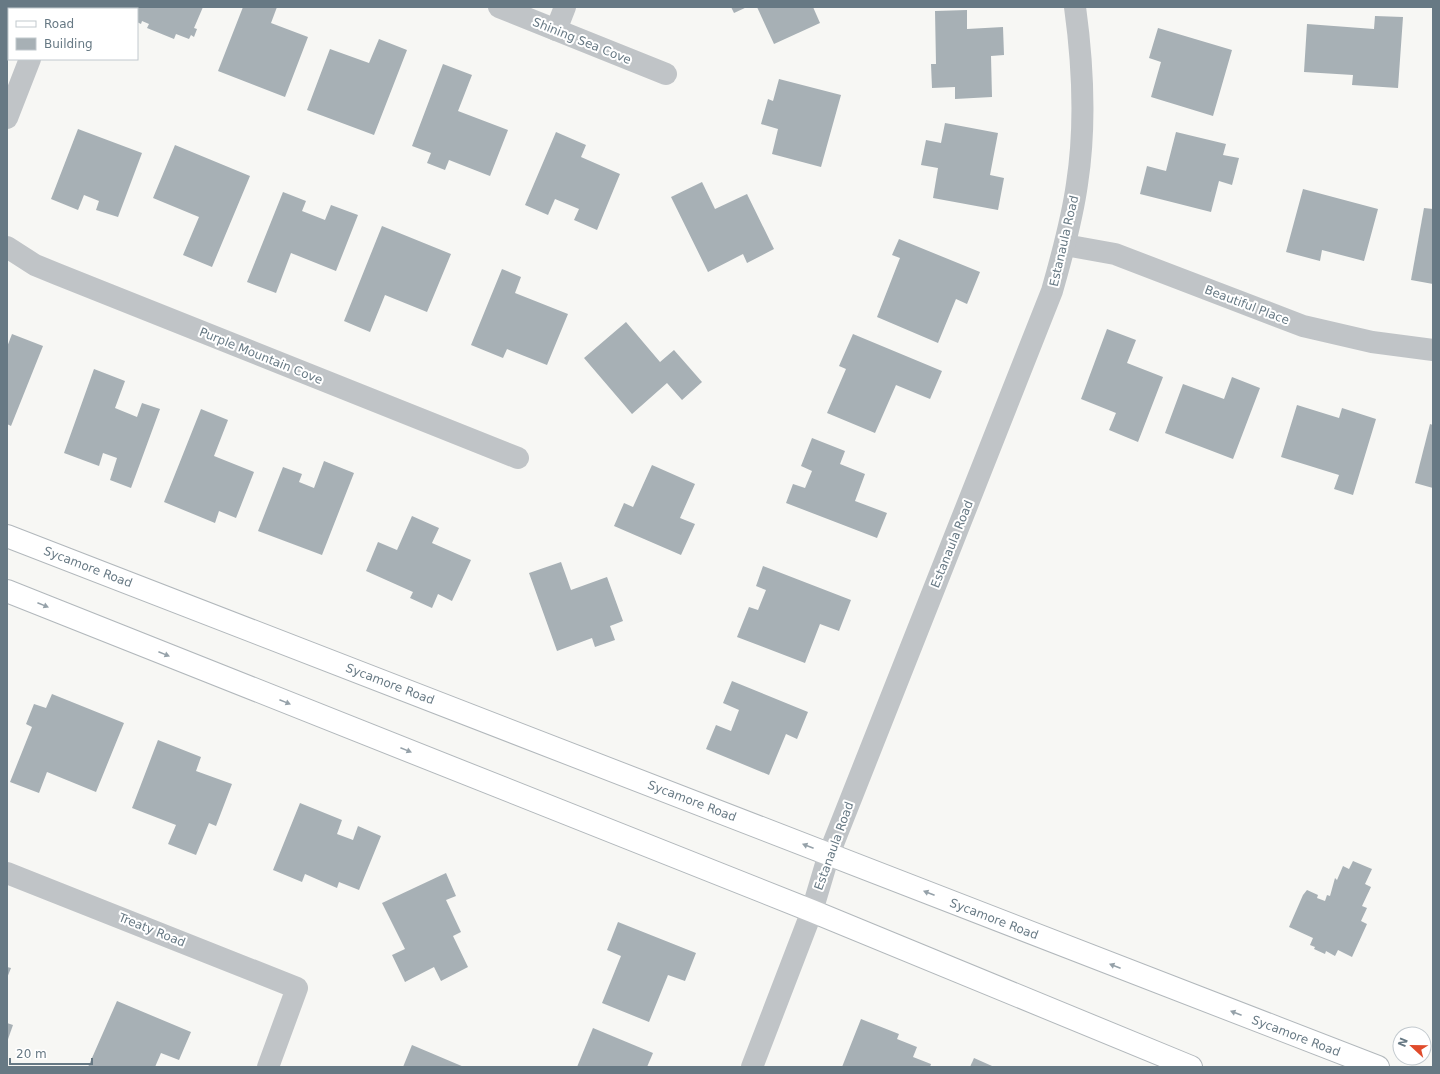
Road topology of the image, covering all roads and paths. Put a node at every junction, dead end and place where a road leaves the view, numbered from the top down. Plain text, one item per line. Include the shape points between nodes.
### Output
1 (499, 7) edge
2 (565, 7) edge
3 (1075, 7) edge
4 (556, 30) junction
5 (30, 60) edge
6 (666, 74) dead end
7 (7, 118) edge
8 (1065, 245) junction
9 (7, 247) edge
10 (1433, 350) edge
11 (518, 458) dead end
12 (7, 536) edge
13 (7, 591) edge
14 (829, 854) junction
15 (7, 873) edge
16 (812, 911) junction
17 (268, 1067) edge
18 (752, 1067) edge
19 (1191, 1067) edge
20 (1378, 1067) edge

1 - 4 street, Shining Sea Cove
2 - 4 street
3 - 8 street, Estanaula Road via 1080,42 1081,139 1078,183
4 - 6 street, Shining Sea Cove
5 - 7 street
8 - 10 street, Beautiful Place via 1116,254 1303,326 1372,342
8 - 14 street, Estanaula Road via 1052,291
9 - 11 street, Purple Mountain Cove via 36,265 57,274
14 -> 12 street, Sycamore Road
13 -> 16 street
14 - 16 street, Estanaula Road
20 -> 14 street, Sycamore Road
15 - 17 street, Treaty Road via 297,988
16 - 18 street, Estanaula Road
16 - 19 street

